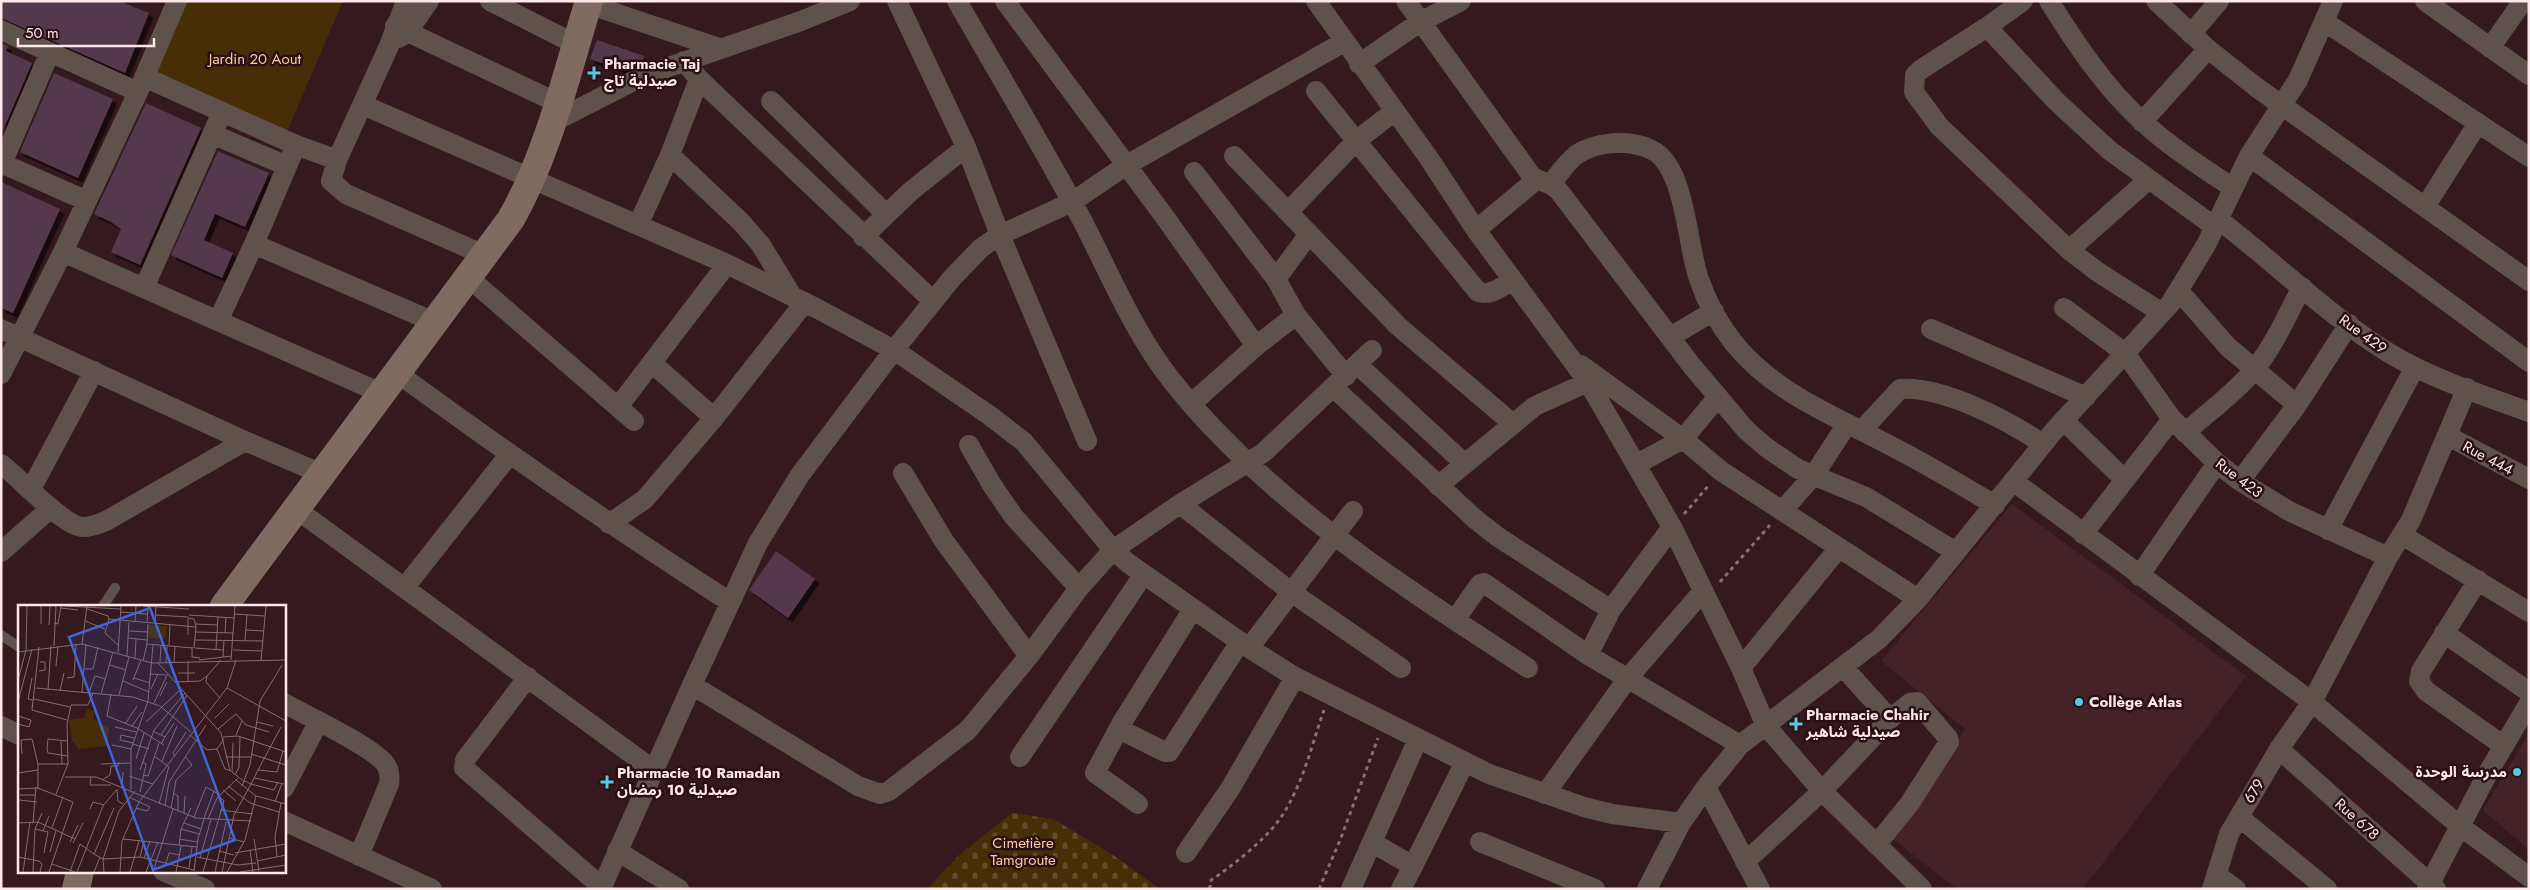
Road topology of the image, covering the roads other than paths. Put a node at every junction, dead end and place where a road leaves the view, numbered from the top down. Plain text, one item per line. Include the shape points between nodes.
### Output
1 (406, 1) edge
2 (429, 1) edge
3 (490, 1) edge
4 (808, 1) edge
5 (850, 1) edge
6 (898, 1) edge
7 (957, 1) edge
8 (1005, 1) edge
9 (1316, 1) edge
10 (1406, 1) edge
11 (1462, 1) edge
12 (2023, 1) edge
13 (2049, 1) edge
14 (2156, 1) edge
15 (2219, 1) edge
16 (2333, 1) edge
17 (2425, 1) edge
18 (2523, 1) edge
19 (588, 3) edge
20 (169, 4) edge
21 (801, 21) junction
22 (1420, 22) junction
23 (2325, 22) junction
24 (1987, 27) junction
25 (402, 28) junction
26 (1, 30) edge
27 (2191, 34) junction
28 (1344, 42) junction
29 (575, 44) junction
30 (719, 48) junction
31 (2490, 48) junction
32 (2208, 49) junction
33 (50, 52) junction
34 (684, 60) junction
35 (1359, 64) junction
36 (2529, 75) edge
37 (699, 79) junction
38 (141, 84) junction
39 (1316, 91) dead end
40 (771, 101) dead end
41 (363, 105) junction
42 (2282, 106) junction
43 (1395, 111) junction
44 (222, 112) junction
45 (555, 113) junction
46 (2142, 122) junction
47 (2478, 123) junction
48 (212, 134) junction
49 (1357, 140) junction
50 (296, 144) junction
51 (966, 148) junction
52 (670, 155) junction
53 (1234, 156) dead end
54 (2249, 156) junction
55 (2529, 157) edge
56 (337, 160) junction
57 (2, 164) edge
58 (287, 166) junction
59 (1125, 166) junction
60 (1194, 172) dead end
61 (532, 179) junction
62 (2148, 180) junction
63 (1544, 182) junction
64 (2233, 188) junction
65 (87, 201) junction
66 (1072, 202) junction
67 (2425, 207) junction
68 (1288, 212) junction
69 (886, 214) junction
70 (2216, 223) junction
71 (638, 225) junction
72 (1476, 230) junction
73 (1309, 234) junction
74 (1000, 235) junction
75 (863, 237) junction
76 (254, 244) junction
77 (2069, 250) junction
78 (63, 252) junction
79 (484, 255) junction
80 (727, 264) junction
81 (468, 277) junction
82 (1276, 279) junction
83 (1513, 280) junction
84 (2529, 281) edge
85 (2302, 287) junction
86 (144, 288) junction
87 (2179, 291) junction
88 (799, 299) junction
89 (933, 301) junction
90 (2064, 308) dead end
91 (1714, 311) junction
92 (2162, 313) junction
93 (1296, 315) junction
94 (218, 321) junction
95 (434, 322) junction
96 (2348, 324) junction
97 (1, 329) edge
98 (1931, 329) dead end
99 (1670, 337) junction
100 (21, 338) junction
101 (1256, 346) junction
102 (894, 350) junction
103 (1372, 350) dead end
104 (2125, 353) junction
105 (1572, 358) junction
106 (2529, 362) edge
107 (652, 363) junction
108 (2415, 367) junction
109 (2254, 370) junction
110 (94, 371) junction
111 (396, 372) junction
112 (1, 374) edge
113 (1346, 376) junction
114 (1588, 382) junction
115 (2467, 388) junction
116 (381, 393) junction
117 (2086, 397) junction
118 (1717, 398) junction
119 (1191, 404) junction
120 (2297, 405) junction
121 (618, 407) junction
122 (2529, 412) edge
123 (714, 418) junction
124 (2063, 420) junction
125 (634, 421) dead end
126 (1512, 423) junction
127 (2179, 426) junction
128 (1855, 427) junction
129 (2448, 436) junction
130 (1683, 439) junction
131 (1088, 440) dead end
132 (245, 441) junction
133 (2043, 444) junction
134 (970, 446) dead end
135 (509, 455) junction
136 (2217, 463) junction
137 (1, 464) edge
138 (1465, 464) junction
139 (1637, 464) junction
140 (1247, 465) junction
141 (903, 473) dead end
142 (322, 474) junction
143 (1814, 475) junction
144 (2529, 479) edge
145 (2125, 480) junction
146 (2013, 481) junction
147 (2240, 481) junction
148 (1438, 486) junction
149 (31, 488) junction
150 (1180, 504) junction
151 (1995, 505) junction
152 (51, 508) junction
153 (296, 509) junction
154 (1352, 511) dead end
155 (1782, 512) junction
156 (609, 524) junction
157 (1672, 528) junction
158 (2328, 530) junction
159 (2083, 534) junction
160 (2402, 535) junction
161 (1334, 536) junction
162 (1838, 549) junction
163 (1113, 550) junction
164 (1, 552) edge
165 (1956, 552) junction
166 (2388, 557) junction
167 (1144, 574) junction
168 (2139, 576) junction
169 (2478, 580) junction
170 (405, 587) junction
171 (116, 588) dead end
172 (1079, 588) junction
173 (1291, 592) junction
174 (1705, 594) junction
175 (1918, 598) junction
176 (730, 602) junction
177 (104, 605) edge
178 (225, 605) edge
179 (1194, 609) junction
180 (1610, 611) junction
181 (2529, 612) edge
182 (1455, 620) junction
183 (2444, 633) junction
184 (1, 634) edge
185 (1245, 645) junction
186 (18, 646) edge
187 (1588, 655) junction
188 (1029, 656) junction
189 (1842, 667) junction
190 (1401, 668) dead end
191 (1528, 668) dead end
192 (1742, 668) junction
193 (1295, 677) junction
194 (528, 678) junction
195 (1628, 678) junction
196 (692, 685) junction
197 (2529, 692) edge
198 (2312, 702) junction
199 (2529, 703) edge
200 (285, 704) edge
201 (1890, 719) junction
202 (318, 723) junction
203 (1, 726) edge
204 (1766, 726) junction
205 (1120, 728) junction
206 (18, 734) edge
207 (1418, 739) junction
208 (1740, 745) junction
209 (2504, 746) junction
210 (2279, 749) junction
211 (1020, 757) dead end
212 (1465, 762) junction
213 (655, 771) junction
214 (285, 786) edge
215 (1706, 786) junction
216 (1822, 792) junction
217 (1546, 794) junction
218 (1138, 804) dead end
219 (2239, 817) junction
220 (285, 821) edge
221 (1681, 823) junction
222 (2460, 826) junction
223 (1480, 842) dead end
224 (1374, 843) junction
225 (1876, 844) junction
226 (617, 851) junction
227 (1186, 853) dead end
228 (359, 856) junction
229 (1745, 862) junction
230 (1413, 866) junction
231 (80, 872) edge
232 (165, 872) edge
233 (2529, 877) edge
234 (2214, 882) edge
235 (2431, 887) edge
236 (602, 888) edge
237 (76, 889) edge
238 (205, 889) edge
239 (432, 889) edge
240 (679, 889) edge
241 (1352, 889) edge
242 (1401, 889) edge
243 (1594, 889) edge
244 (1647, 889) edge
245 (1760, 889) edge
246 (1922, 889) edge
247 (2236, 889) edge
248 (2327, 889) edge

1 - 25 street
2 - 25 street
3 - 29 street
4 - 21 street
5 - 21 street
6 - 51 street
7 - 66 street
8 - 59 street
9 - 28 street
10 - 22 street
11 - 22 street
12 - 24 street
13 - 46 street via 2100,76
14 - 27 street
15 - 27 street
16 - 23 street
17 - 31 street
18 - 31 street
19 - 29 street
19 - 30 street
20 - 38 street
21 - 30 street
22 - 35 street
22 - 63 street via 1495,128
23 - 42 street
23 - 47 street
24 - 62 street, Rue 429 via 2056,102
24 - 77 street via 1920,70 1915,75 1914,92 1939,126
25 - 41 street via 389,46
25 - 45 street
26 - 33 street
27 - 32 street
28 - 35 street
28 - 59 street
29 - 45 street
30 - 34 street
31 - 36 street
32 - 42 street
32 - 46 street
33 - 38 street
33 - 57 street
34 - 37 street
34 - 45 street
35 - 43 street
37 - 52 street
37 - 75 street
38 - 44 street
38 - 65 street
39 - 49 street
40 - 69 street
41 - 56 street
41 - 61 street
42 - 54 street
42 - 67 street
43 - 49 street
43 - 72 street
44 - 48 street
44 - 50 street
45 - 61 street
46 - 64 street
47 - 55 street
47 - 67 street
48 - 58 street
48 - 86 street
49 - 68 street
49 - 83 street via 1478,292 1492,293
50 - 56 street
50 - 58 street
51 - 69 street
51 - 74 street
52 - 71 street
52 - 88 street via 741,222
53 - 68 street
54 - 64 street
54 - 106 street
56 - 79 street via 332,181 346,194
57 - 65 street
58 - 76 street
59 - 66 street
59 - 101 street
60 - 82 street
61 - 71 street
61 - 79 street via 510,219
62 - 70 street, Rue 429
62 - 77 street
63 - 72 street
63 - 91 street via 1575,156 1596,147 1616,143 1638,146 1660,155 1673,176 1698,278
63 - 99 street
64 - 70 street
65 - 78 street
66 - 74 street
66 - 119 street via 1134,322 1171,380
67 - 84 street
68 - 73 street
69 - 75 street
70 - 85 street, Rue 429
70 - 87 street
71 - 80 street
72 - 83 street
73 - 82 street
73 - 126 street via 1398,326
74 - 89 street via 971,258
74 - 131 street
75 - 89 street
76 - 94 street
76 - 95 street
77 - 92 street
78 - 86 street
78 - 100 street
79 - 81 street
80 - 88 street
80 - 107 street
81 - 95 street
81 - 121 street
82 - 93 street
83 - 105 street
85 - 96 street, Rue 429
85 - 109 street
86 - 94 street
87 - 92 street
87 - 109 street via 2228,347
88 - 102 street
88 - 123 street
89 - 102 street
90 - 104 street, Rue 423
91 - 99 street
91 - 128 street via 1732,341 1759,368 1801,400
92 - 104 street
93 - 101 street
93 - 113 street
94 - 116 street
95 - 111 street
96 - 108 street, Rue 429
96 - 120 street
97 - 100 street
98 - 117 street
99 - 118 street
100 - 110 street
100 - 112 street
101 - 119 street
102 - 163 street via 1024,442
102 - 176 street via 795,482 758,542
103 - 113 street
104 - 117 street
104 - 127 street, Rue 423
105 - 114 street
105 - 130 street
107 - 121 street
107 - 123 street
108 - 115 street, Rue 429
108 - 158 street
109 - 120 street
109 - 127 street via 2238,387
110 - 132 street
110 - 149 street
111 - 116 street
111 - 135 street
113 - 138 street
113 - 140 street
113 - 148 street
114 - 126 street via 1534,406
114 - 139 street
115 - 122 street, Rue 429
115 - 129 street, 679
116 - 142 street
117 - 124 street
118 - 130 street
118 - 143 street via 1767,448 1798,469
119 - 140 street
120 - 147 street
121 - 125 street
123 - 156 street via 645,499
124 - 133 street
124 - 145 street
126 - 138 street
127 - 136 street, Rue 423
127 - 145 street
128 - 133 street via 1900,389 1908,389 1935,393 1980,410
128 - 143 street
128 - 151 street
129 - 144 street, Rue 444
129 - 160 street, 679
130 - 139 street
130 - 155 street via 1721,471
132 - 142 street
132 - 152 street via 99,524 74,525
133 - 146 street
134 - 172 street via 1014,517
135 - 156 street
135 - 170 street
136 - 147 street, Rue 423
136 - 168 street
137 - 149 street
138 - 148 street
139 - 157 street
140 - 150 street
140 - 161 street
141 - 188 street via 944,541
142 - 153 street
143 - 155 street
143 - 165 street via 1866,497
145 - 159 street
146 - 151 street
146 - 159 street
147 - 158 street, Rue 423
148 - 180 street via 1498,537
149 - 152 street
150 - 163 street
150 - 173 street
151 - 165 street
152 - 164 street
153 - 170 street
153 - 178 street
154 - 161 street
155 - 162 street
156 - 176 street
157 - 174 street
157 - 180 street
158 - 166 street, Rue 423
159 - 168 street
160 - 166 street, 679
160 - 169 street
161 - 173 street
161 - 182 street
162 - 175 street
162 - 192 street
163 - 167 street
163 - 172 street
165 - 175 street
166 - 198 street, 679
167 - 179 street
167 - 211 street
168 - 198 street
169 - 181 street
169 - 183 street
170 - 194 street
171 - 177 lane
172 - 188 street
173 - 185 street
173 - 190 street
174 - 192 street
174 - 195 street
175 - 189 street via 1879,639
176 - 196 street
179 - 185 street
179 - 205 street
180 - 187 street
182 - 187 street via 1480,584 1484,583
182 - 191 street
183 - 197 street
183 - 209 street via 2421,670 2421,684
184 - 186 lane
185 - 193 street
185 - 205 street via 1169,752
187 - 195 street
188 - 196 street via 968,730 898,786 880,794 858,786
189 - 201 street
189 - 204 street
192 - 204 street
193 - 207 street
193 - 227 street via 1230,789
194 - 213 street
194 - 236 street via 465,760 464,768
195 - 208 street
195 - 217 street
196 - 213 street
198 - 210 street, 679
198 - 222 street
199 - 209 street
200 - 202 street
201 - 216 street
201 - 225 street via 1910,702 1917,702 1949,742 1910,803
202 - 214 street
202 - 228 street via 368,749 387,766 390,776 387,789
203 - 206 street
204 - 208 street
204 - 216 street
205 - 218 street via 1095,773
207 - 212 street
207 - 224 street
208 - 215 street
209 - 222 street
210 - 219 street, 679
210 - 235 street, Rue 678
212 - 217 street
212 - 230 street
213 - 226 street
215 - 221 street
215 - 229 street
216 - 225 street
216 - 229 street
217 - 221 street via 1612,814
219 - 234 street, 679 via 2223,851
219 - 248 street
220 - 228 street
221 - 244 street
222 - 233 street
222 - 235 street
223 - 243 street
224 - 230 street
224 - 241 street
225 - 246 street
226 - 236 street
226 - 240 street
228 - 239 street
229 - 245 street
230 - 242 street
231 - 237 street
232 - 238 street
234 - 247 street

